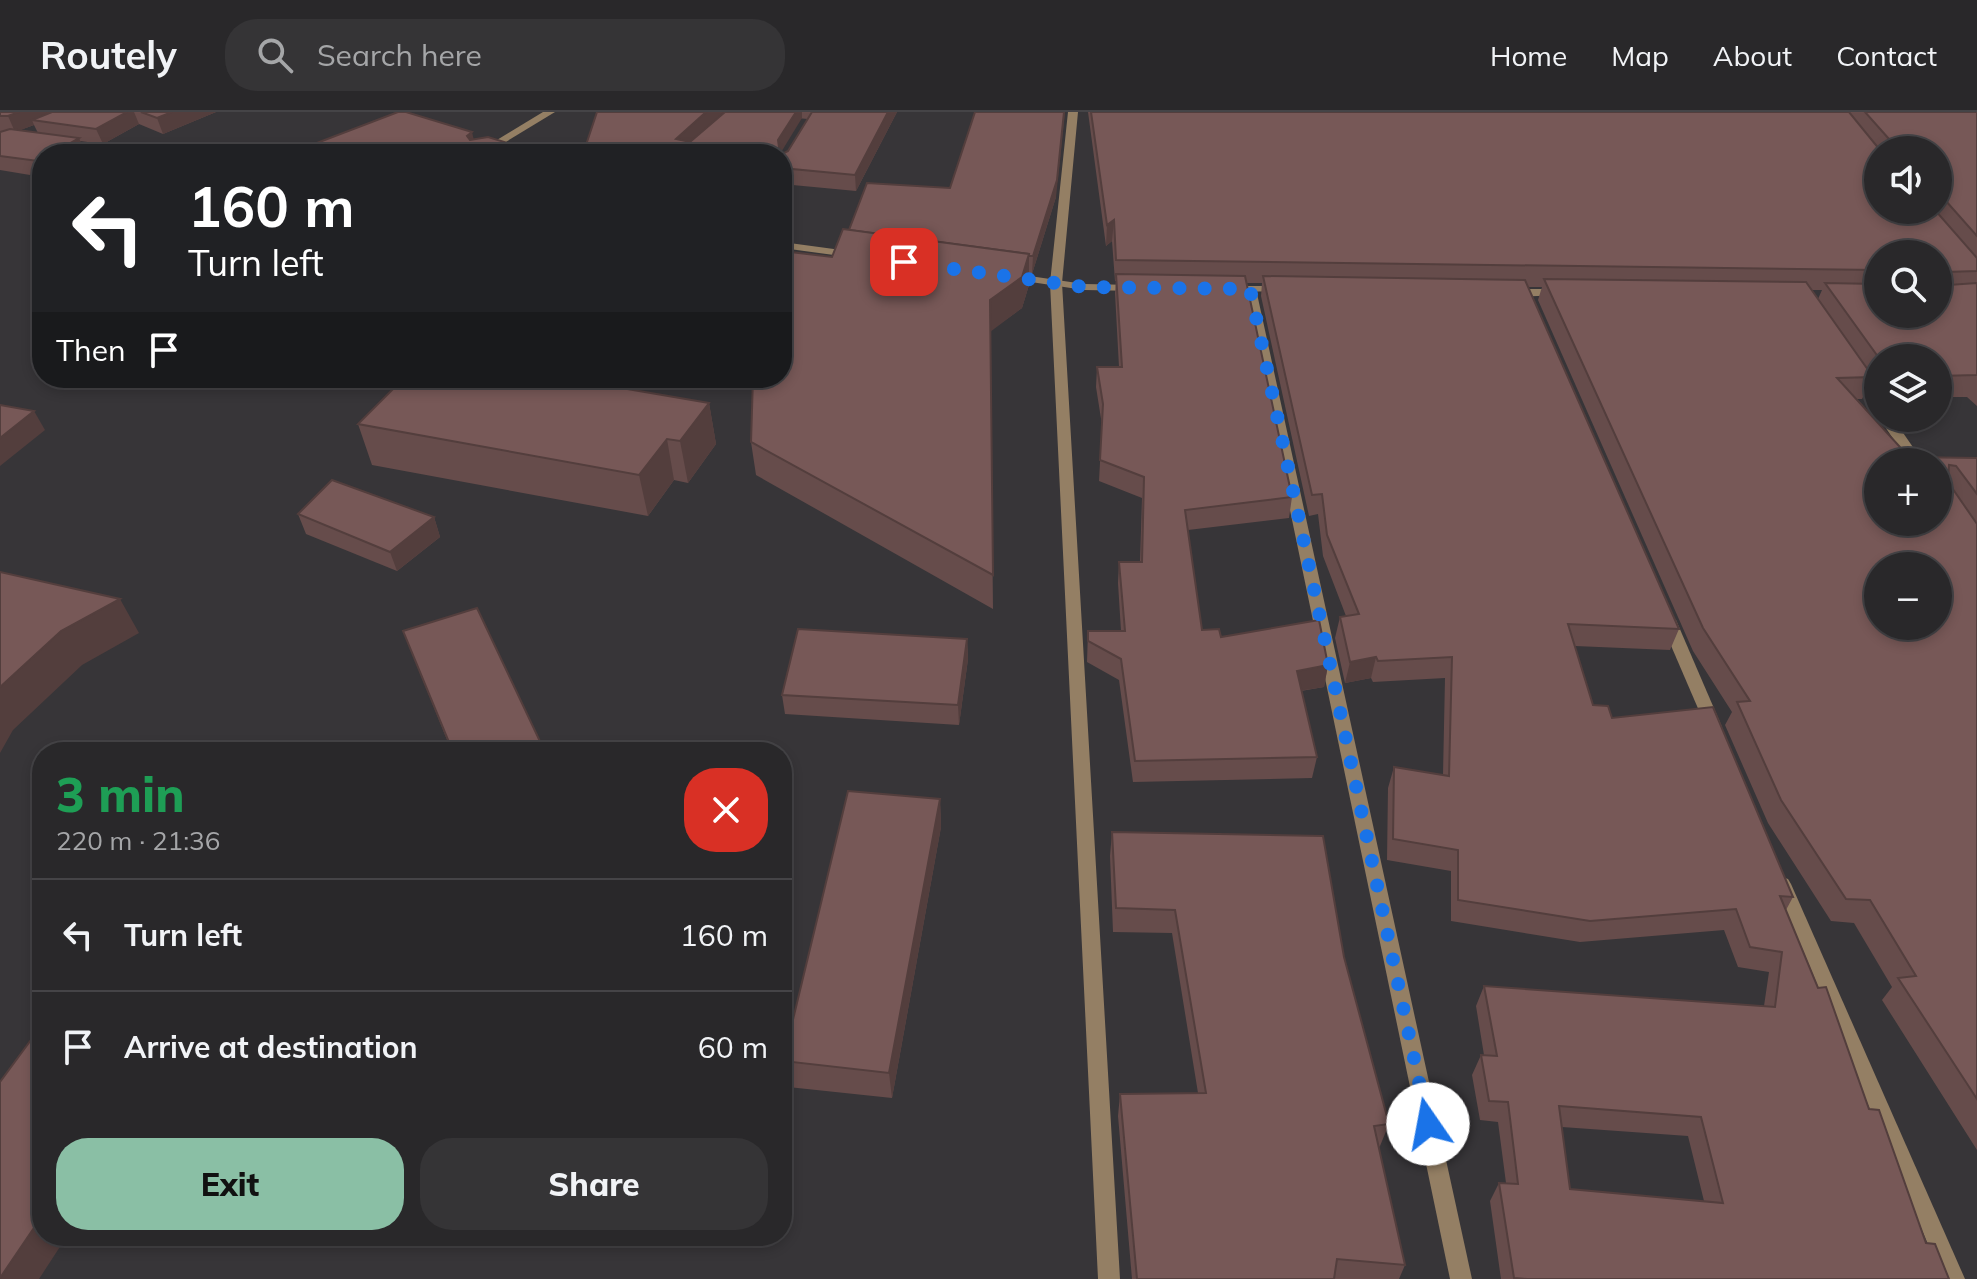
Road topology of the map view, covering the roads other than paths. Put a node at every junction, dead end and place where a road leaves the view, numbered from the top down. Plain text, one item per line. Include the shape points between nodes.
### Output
1 (550, 112) edge
2 (1073, 112) edge
3 (51, 143) edge
4 (58, 144) edge
5 (496, 144) edge
6 (792, 246) edge
7 (873, 258) edge
8 (995, 275) edge
9 (1056, 283) junction
10 (1144, 288) edge
11 (1220, 289) edge
12 (1250, 289) junction
13 (1296, 290) edge
14 (1495, 293) edge
15 (1572, 294) edge
16 (1844, 358) edge
17 (1864, 387) edge
18 (1658, 597) edge
19 (1721, 742) edge
20 (1778, 873) edge
21 (1109, 1279) edge
22 (1461, 1279) edge
23 (1954, 1279) edge

1 - 5 street
2 - 9 street
3 - 4 street
6 - 7 street
8 - 9 street
9 - 10 street
9 - 21 street
11 - 12 street
12 - 13 street
12 - 22 street
14 - 15 street via 1529,300
16 - 17 street
18 - 19 street
20 - 23 street

